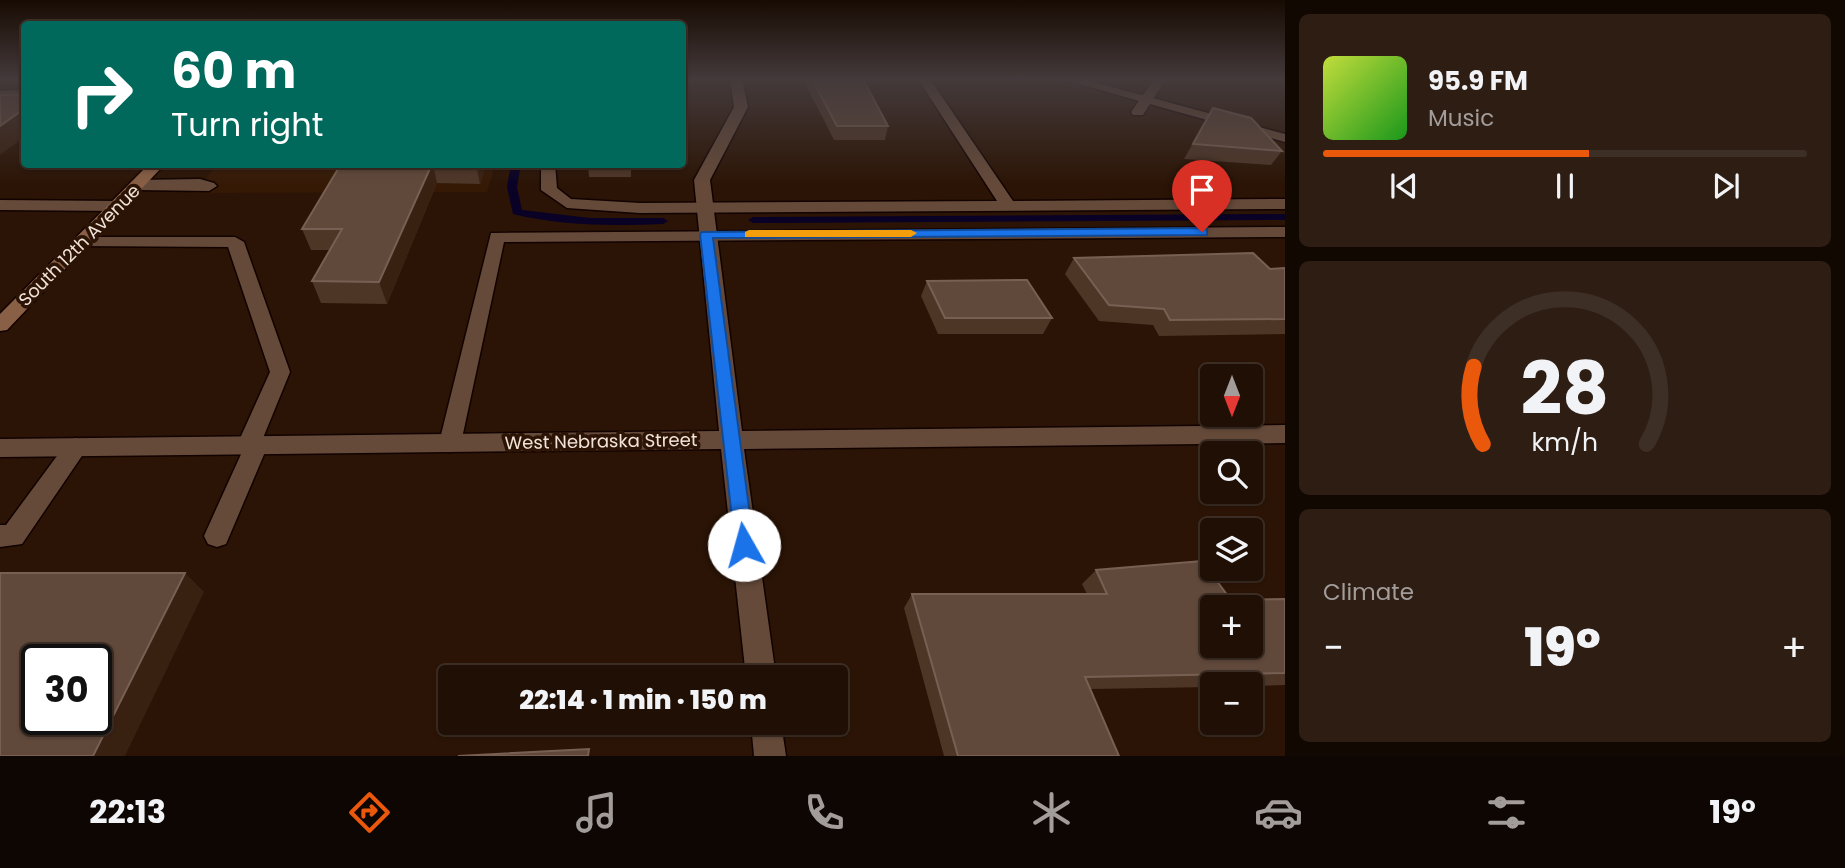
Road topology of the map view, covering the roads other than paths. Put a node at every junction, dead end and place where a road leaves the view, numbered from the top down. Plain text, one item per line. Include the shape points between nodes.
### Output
1 (737, 114) edge
2 (947, 114) edge
3 (1199, 114) edge
4 (1285, 138) edge
5 (154, 168) edge
6 (548, 168) edge
7 (138, 185) junction
8 (209, 186) dead end
9 (1285, 204) edge
10 (0, 205) edge
11 (118, 206) junction
12 (1008, 206) junction
13 (703, 207) junction
14 (1285, 232) edge
15 (706, 234) junction
16 (82, 242) junction
17 (0, 324) edge
18 (1285, 434) edge
19 (732, 440) junction
20 (450, 443) junction
21 (253, 445) junction
22 (76, 447) junction
23 (0, 448) edge
24 (0, 536) edge
25 (218, 536) dead end
26 (760, 665) edge
27 (767, 735) edge
28 (770, 756) edge

1 - 13 street via 702,180
2 - 12 street
3 - 4 street
5 - 7 main road, South 12th Avenue
6 - 13 street via 549,190 567,203
7 - 8 street
7 - 11 main road, South 12th Avenue
9 - 12 street
10 - 11 street
11 - 16 main road, South 12th Avenue
12 - 13 street
13 - 15 street
14 - 15 street
15 - 19 street
15 - 20 street via 497,237
16 - 17 main road, South 12th Avenue
16 - 21 street via 235,242 280,372
18 - 19 street, West Nebraska Street
19 - 20 street, West Nebraska Street
19 - 26 street
20 - 21 street, West Nebraska Street
21 - 22 street, West Nebraska Street
21 - 25 street
22 - 23 street, West Nebraska Street
22 - 24 street via 13,536
27 - 28 street

